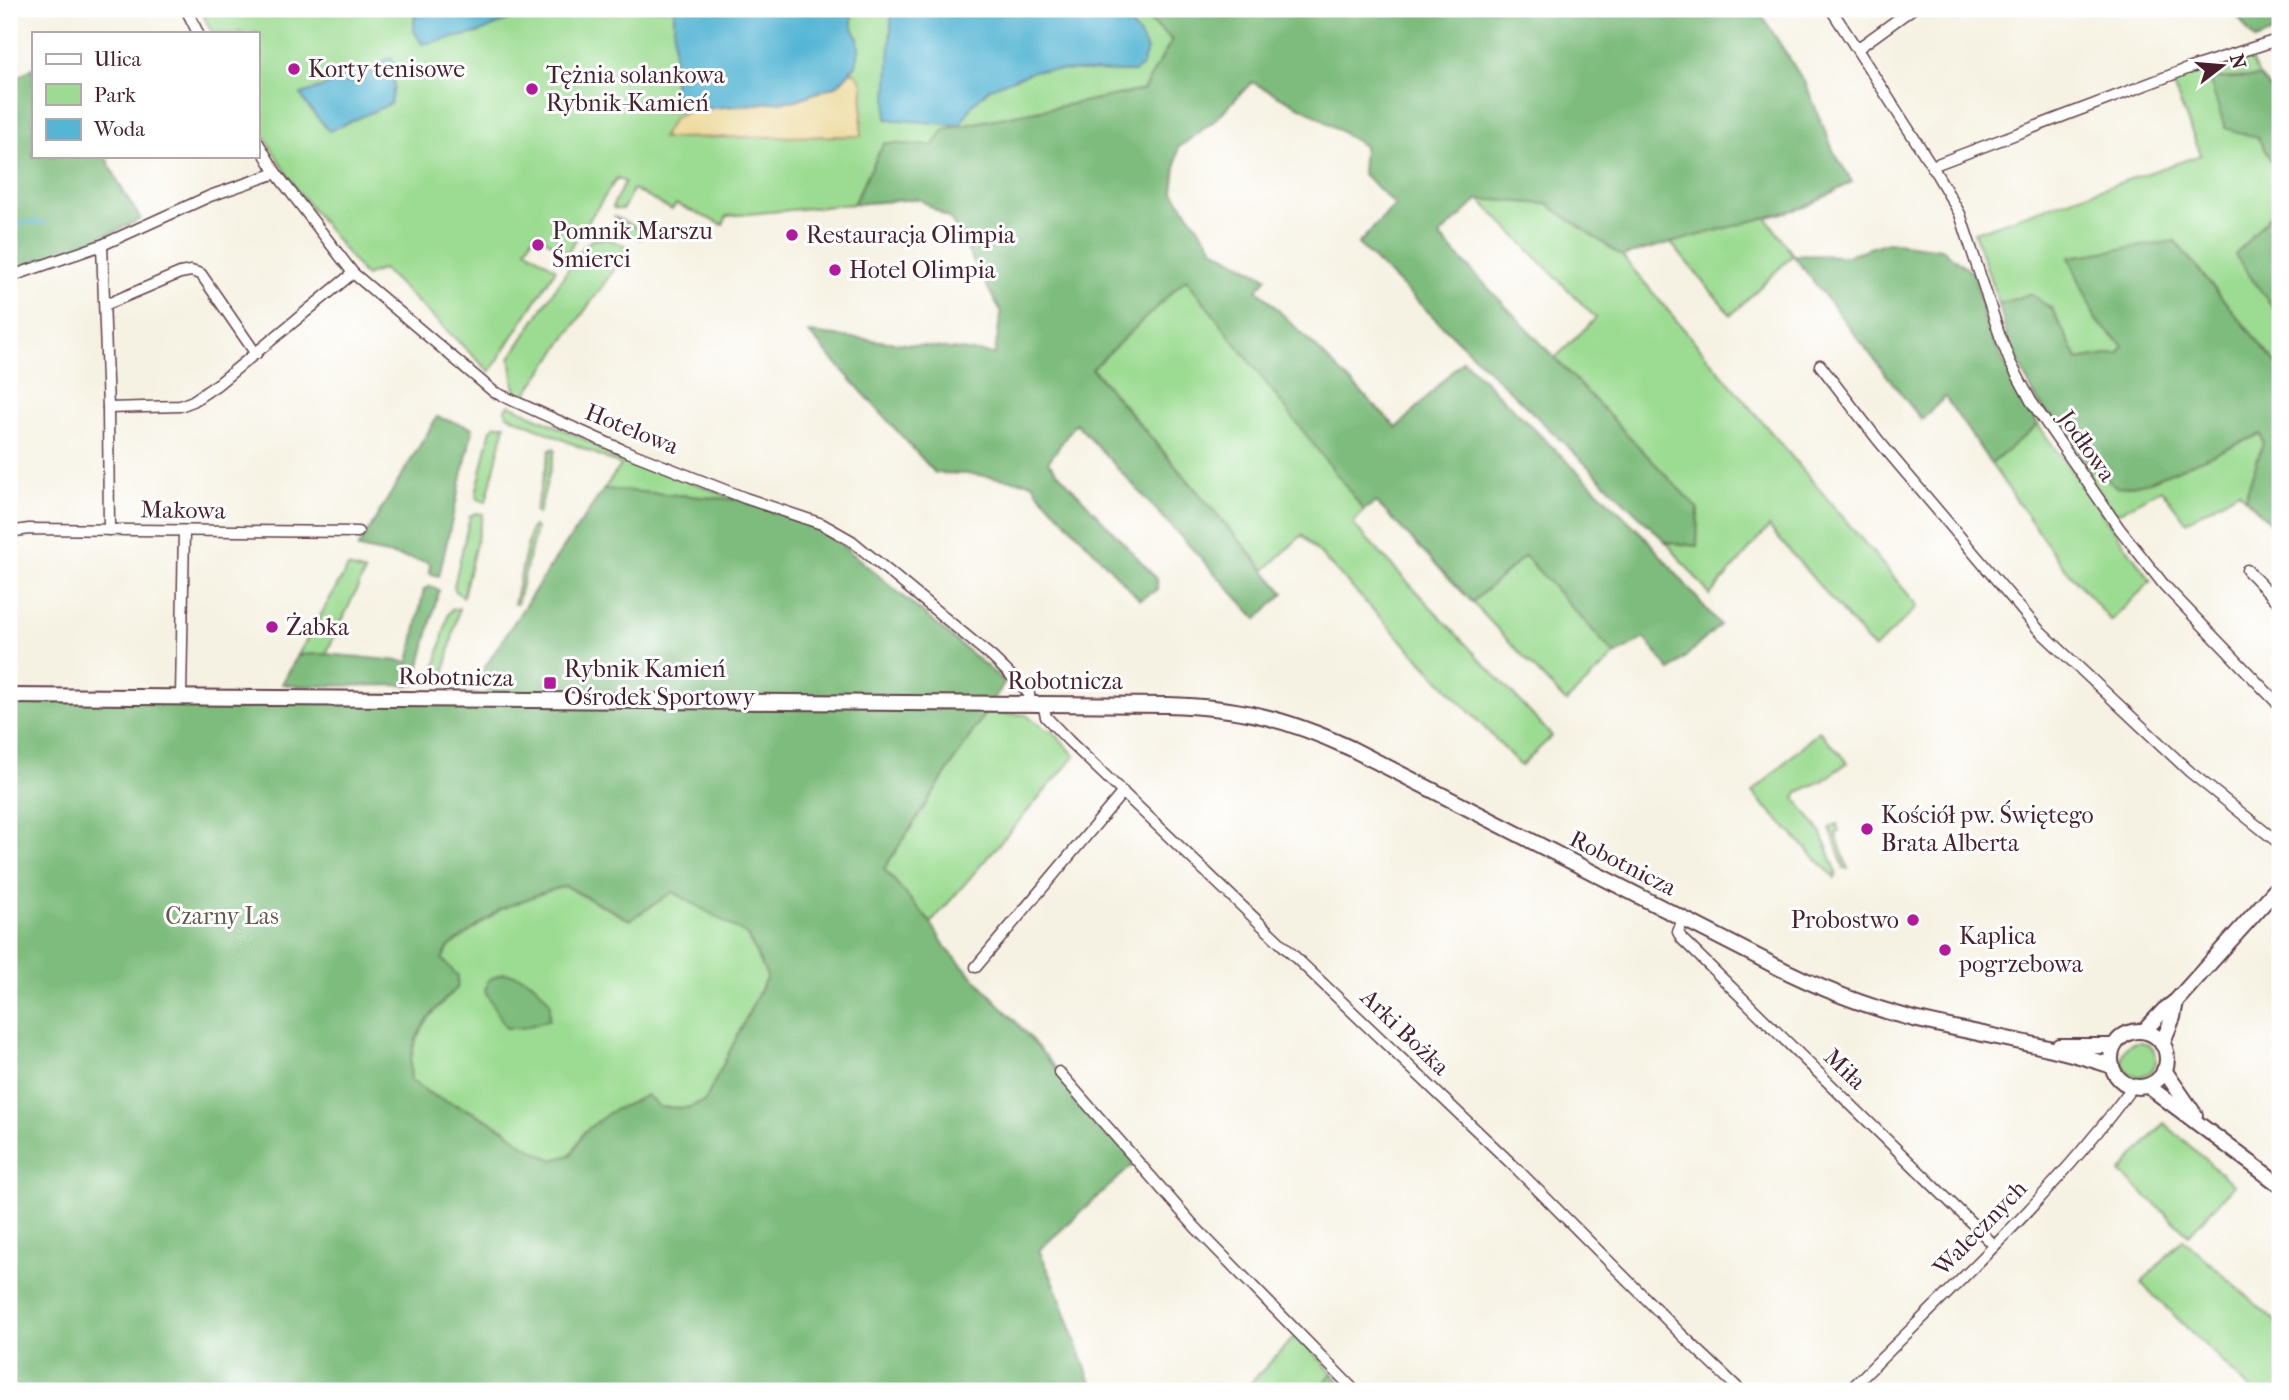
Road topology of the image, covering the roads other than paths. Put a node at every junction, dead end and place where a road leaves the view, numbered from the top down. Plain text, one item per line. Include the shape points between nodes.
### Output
1 (186, 9) edge
2 (1831, 9) edge
3 (1912, 9) edge
4 (198, 32) edge
5 (2280, 39) edge
6 (1857, 49) junction
7 (259, 144) edge
8 (1932, 166) junction
9 (276, 173) junction
10 (102, 245) junction
11 (353, 273) junction
12 (9, 277) edge
13 (105, 305) junction
14 (256, 354) junction
15 (1820, 365) dead end
16 (108, 408) junction
17 (109, 530) junction
18 (184, 531) junction
19 (358, 532) dead end
20 (9, 533) edge
21 (2247, 570) dead end
22 (2280, 604) edge
23 (9, 696) edge
24 (181, 697) junction
25 (1036, 704) junction
26 (2280, 706) edge
27 (1123, 792) junction
28 (2280, 844) edge
29 (2280, 885) edge
30 (1683, 919) junction
31 (976, 968) dead end
32 (2176, 1001) junction
33 (2144, 1031) junction
34 (2162, 1044) junction
35 (2114, 1045) junction
36 (2048, 1046) junction
37 (2112, 1066) junction
38 (2164, 1070) junction
39 (1059, 1072) dead end
40 (2140, 1086) junction
41 (2202, 1124) junction
42 (2280, 1185) edge
43 (1994, 1245) junction
44 (1355, 1391) edge
45 (1741, 1391) edge
46 (1849, 1391) edge

1 - 4 street
2 - 6 street, Jodłowa
3 - 6 street
5 - 8 street via 2187,69
6 - 8 street, Jodłowa
7 - 9 street, Hotelowa
8 - 26 street, Jodłowa via 1965,227 2000,336 2031,401 2164,585
9 - 10 street via 210,196
9 - 11 street, Hotelowa
10 - 12 street
10 - 13 street
11 - 14 street
11 - 25 street, Hotelowa via 494,392 623,450 822,524 852,541 992,657
13 - 14 street via 180,273 201,274
13 - 16 street
14 - 16 street via 204,395 180,406
15 - 28 street via 2038,629 2190,772
16 - 17 street
17 - 18 street, Makowa
17 - 20 street, Makowa
18 - 19 street, Makowa
18 - 24 street
21 - 22 street
23 - 24 street, Robotnicza
24 - 25 street, Robotnicza
25 - 27 street, Arki Bożka
25 - 30 street, Robotnicza via 1200,706 1283,720 1375,760
27 - 31 street
27 - 45 street, Arki Bożka
29 - 32 street
30 - 36 street, Robotnicza via 1850,999 1915,1019
30 - 43 street, Miła via 1678,930 1682,939
32 - 33 street
32 - 34 street
33 - 34 street
33 - 35 street via 2127,1034
34 - 38 street via 2167,1057
35 - 36 street, Robotnicza
35 - 37 street
36 - 37 street, Robotnicza
37 - 40 street via 2119,1079
38 - 40 street via 2160,1078
38 - 41 street
39 - 44 street via 1196,1228
40 - 41 street
40 - 43 street, Walecznych
41 - 42 street
43 - 46 street, Walecznych

